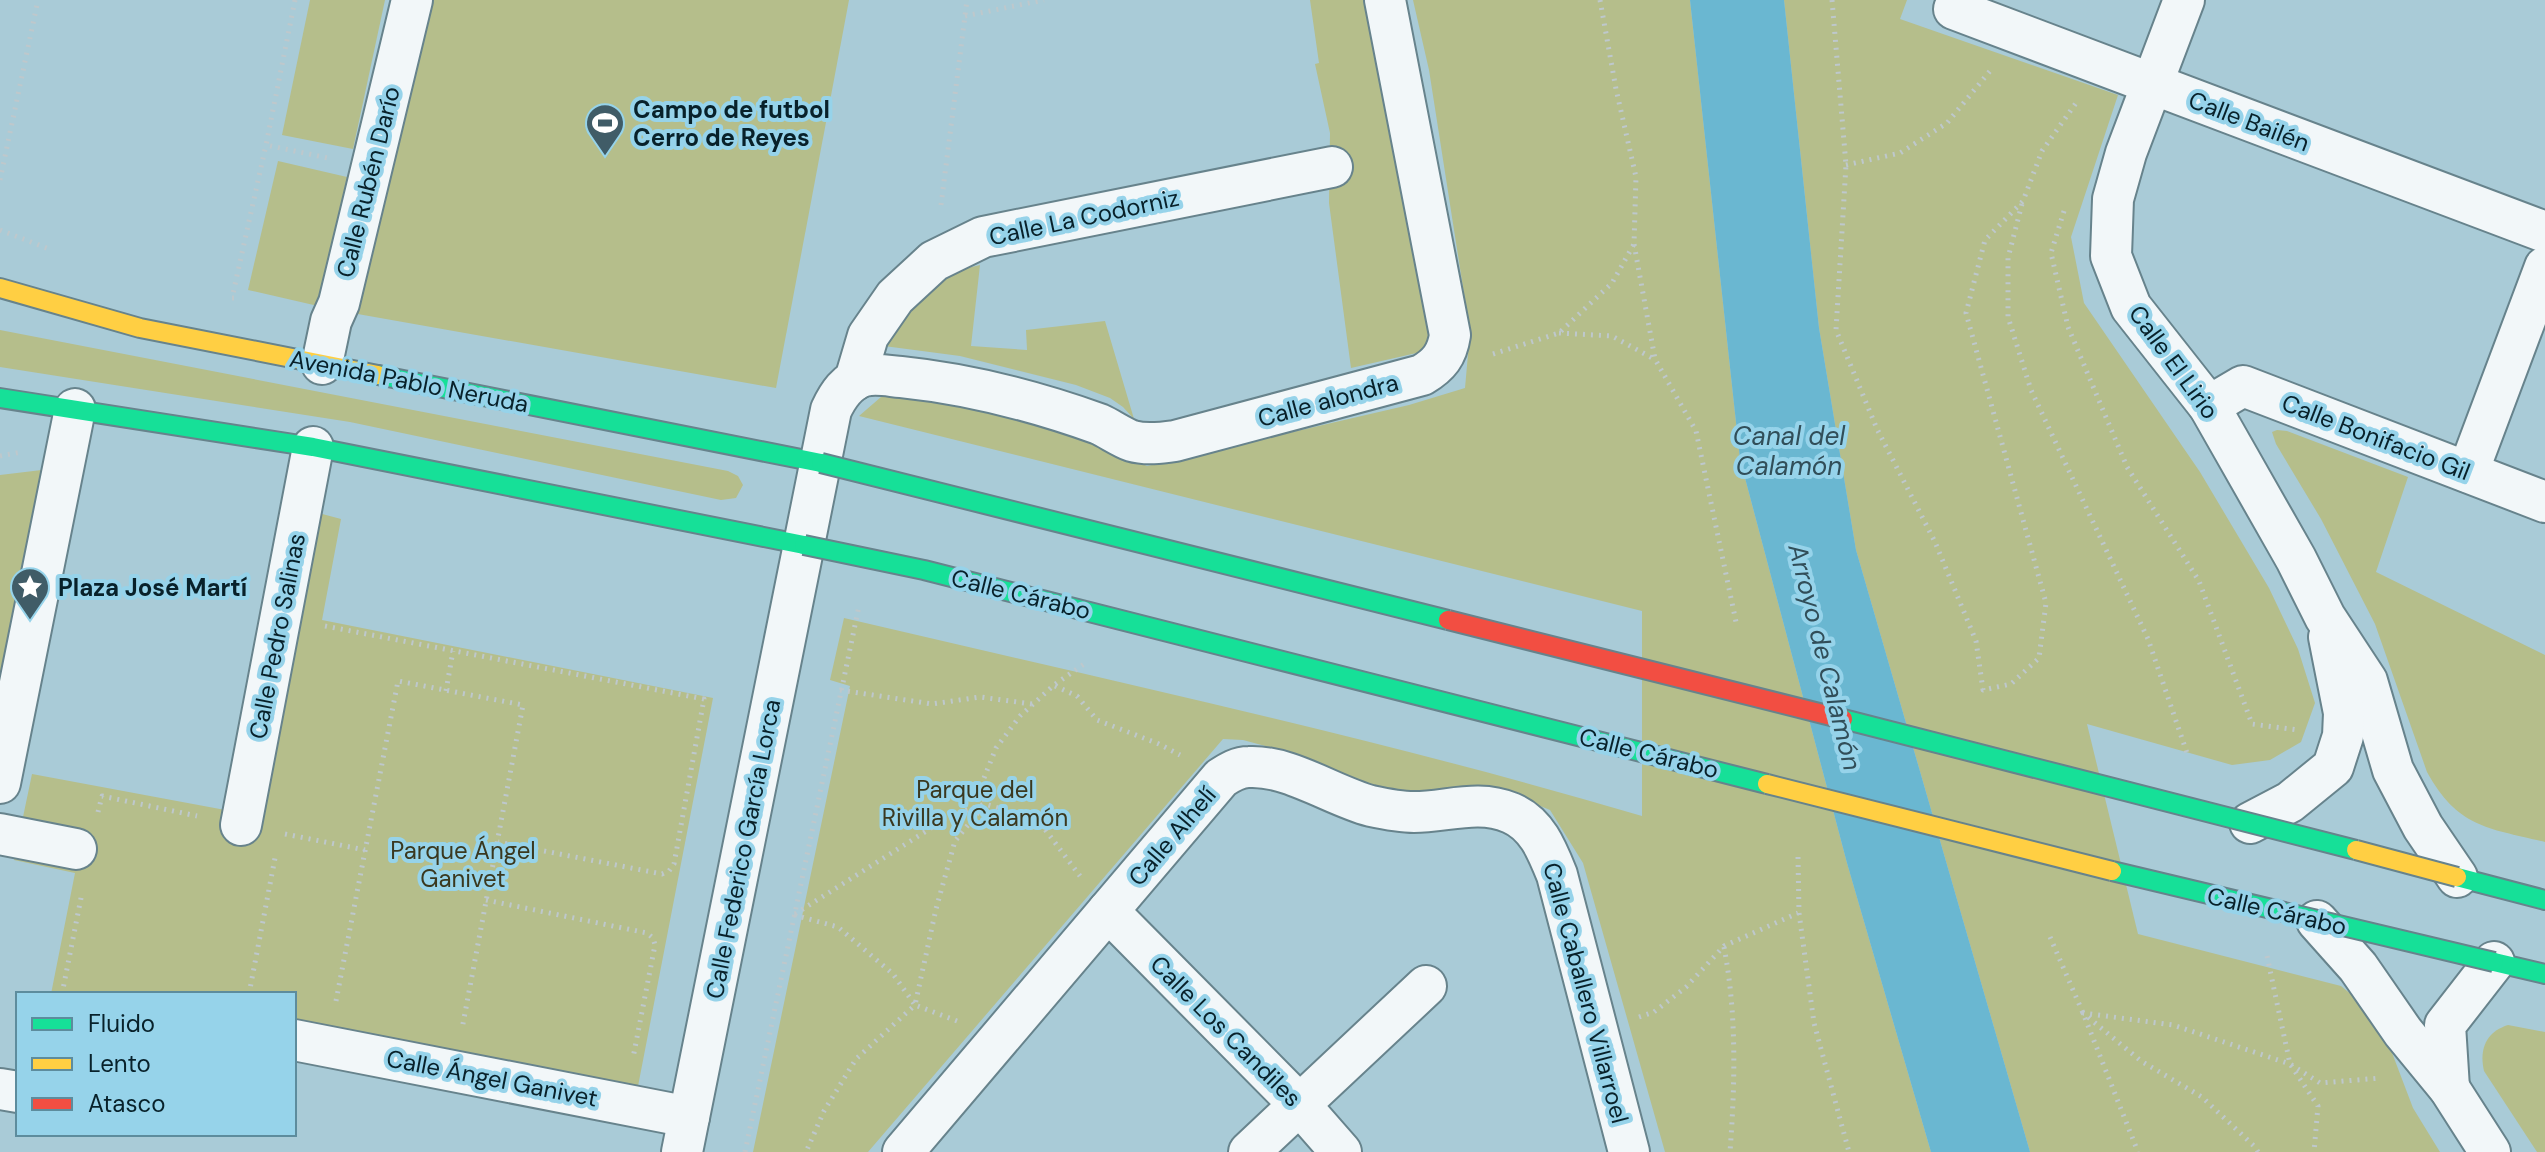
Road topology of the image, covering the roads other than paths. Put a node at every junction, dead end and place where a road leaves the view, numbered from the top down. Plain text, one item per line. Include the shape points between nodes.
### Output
1 (412, 0) edge
2 (1385, 0) edge
3 (2184, 0) edge
4 (1954, 9) dead end
5 (2152, 85) junction
6 (1332, 167) dead end
7 (2545, 232) edge
8 (2545, 267) edge
9 (0, 288) edge
10 (322, 364) junction
11 (855, 380) junction
12 (1, 399) edge
13 (2209, 406) junction
14 (75, 409) junction
15 (313, 447) junction
16 (821, 463) junction
17 (2468, 472) junction
18 (2545, 502) edge
19 (804, 545) junction
20 (2325, 617) junction
21 (0, 783) edge
22 (2250, 823) junction
23 (241, 825) dead end
24 (0, 834) edge
25 (1539, 836) joint
26 (81, 864) road end
27 (2457, 877) junction
28 (2545, 900) edge
29 (1108, 911) junction
30 (2317, 921) junction
31 (2494, 962) junction
32 (2545, 974) edge
33 (1426, 986) dead end
34 (296, 1040) edge
35 (2449, 1088) junction
36 (1299, 1104) junction
37 (686, 1134) edge
38 (903, 1152) edge
39 (1249, 1152) edge
40 (1341, 1152) edge
41 (1629, 1152) edge
42 (2490, 1152) edge

1 - 10 street, Calle Rubén Darío
2 - 11 street, Calle alondra via 1450,335 1434,368 1152,444 997,393 877,375
3 - 5 street, Calle El Lirio
4 - 5 street, Calle Bailén
5 - 7 street, Calle Bailén
5 - 13 street, Calle El Lirio via 2113,199 2111,256 2131,307
6 - 11 street, Calle La Codorniz via 983,237 934,261 895,297 868,336
8 - 17 street
9 - 10 main road, Avenida Pablo Neruda via 140,328
10 - 16 main road, Avenida Pablo Neruda
11 - 16 street, Calle La Codorniz via 831,410
12 - 14 main road
13 - 17 street, Calle Bonifacio Gil via 2243,386
13 - 20 street, Calle El Lirio
14 - 15 main road
14 - 21 street
15 - 19 main road
15 - 23 street, Calle Pedro Salinas
16 - 19 street, Calle Federico García Lorca
16 - 22 main road, bridge
17 - 18 street, Calle Bonifacio Gil
19 - 30 main road, Calle Cárabo, bridge via 924,570
19 - 37 street, Calle Federico García Lorca
20 - 22 street, Calle El Lirio via 2344,713 2333,767 2290,802
20 - 27 street, Calle El Lirio via 2367,681 2393,770
22 - 27 main road, bridge
24 - 26 street
25 - 29 street, Calle Alhelí via 1514,814 1497,808 1392,811 1284,774 1235,769 1221,778
25 - 41 street, Calle Caballero Villarroel via 1557,875
27 - 28 main road
29 - 36 street, Calle Los Candiles
29 - 38 street, Calle Alhelí
30 - 31 main road, Calle Cárabo, bridge
30 - 35 street
31 - 32 main road, Calle Cárabo
31 - 35 street via 2445,1025
33 - 36 street
34 - 37 street, Calle Ángel Ganivet via 623,1104
35 - 42 street
36 - 39 street
36 - 40 street, Calle Los Candiles

